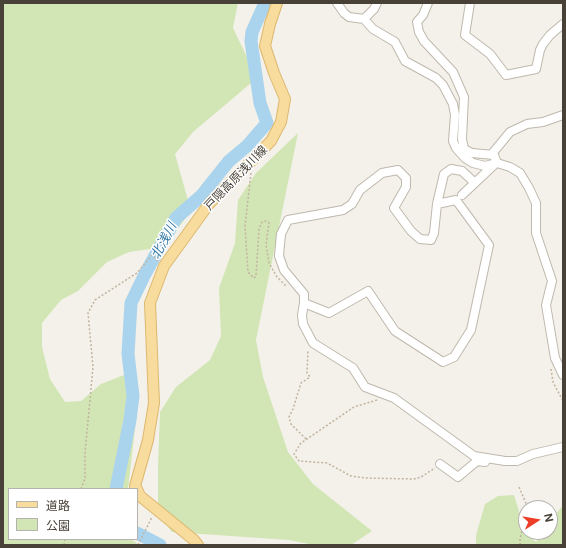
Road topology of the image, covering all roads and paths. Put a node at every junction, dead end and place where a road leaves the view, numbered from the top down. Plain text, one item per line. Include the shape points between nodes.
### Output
1 (278, 3) edge
2 (337, 3) edge
3 (377, 3) edge
4 (428, 3) edge
5 (470, 3) edge
6 (364, 19) junction
7 (563, 24) edge
8 (563, 115) edge
9 (491, 155) junction
10 (497, 163) junction
11 (247, 166) junction
12 (475, 183) junction
13 (462, 195) dead end
14 (437, 204) junction
15 (164, 266) junction
16 (291, 290) dead end
17 (304, 304) junction
18 (314, 344) junction
19 (563, 375) edge
20 (379, 399) dead end
21 (307, 439) junction
22 (563, 447) edge
23 (509, 461) junction
24 (440, 464) joint
25 (519, 487) dead end
26 (81, 488) edge
27 (136, 488) edge
28 (138, 491) edge
29 (525, 500) edge
30 (155, 510) junction
31 (138, 545) edge
32 (198, 545) edge

1 - 11 main road, 戸隠高原浅川線 via 265,46 285,99 281,122 271,141
2 - 6 street via 349,17
3 - 6 street via 374,10
4 - 9 street via 417,22 419,32 424,42 453,72 464,97 464,149 472,153
5 - 7 street via 465,35 490,54 506,75 536,69 543,44 550,34
6 - 10 street via 374,30 395,42 405,61 436,78 450,94 455,115 453,141 456,148 473,164 485,166
8 - 9 street via 544,122 527,124 510,132
9 - 10 street via 494,155
10 - 12 street
10 - 19 street via 520,173 536,203 536,233 552,281 546,305 551,337 555,358
11 - 15 main road, 戸隠高原浅川線 via 209,204
11 - 16 path via 252,175 245,226 248,272 254,278 256,276 259,229 266,220 269,222 266,244 269,263 277,277
12 - 13 street
12 - 14 street via 462,171 451,169 444,174
14 - 17 street via 431,240 420,239 394,208 406,186 406,178 398,170 382,173 360,190 352,204 343,210 288,220 281,234 279,256 284,270 304,294
14 - 17 street via 456,200 490,245 471,330 454,357 443,362 394,331 368,291 329,313
15 - 26 path via 152,254 137,273 95,300 88,313 93,367
15 - 27 main road, 戸隠高原浅川線 via 150,303 154,403
17 - 18 street via 303,324
18 - 21 path via 308,350 307,374 310,377 301,383 289,417 291,424
18 - 23 street via 353,368 365,387 394,398 474,456
20 - 21 path via 354,406
21 - 24 path via 294,454 299,461 327,463 351,476 414,478 421,477
22 - 23 street via 533,454 517,461
23 - 24 street via 505,466 477,461 458,477
25 - 29 path
28 - 30 main road, 戸隠高原浅川線
30 - 31 path
30 - 32 main road, 戸隠高原浅川線

